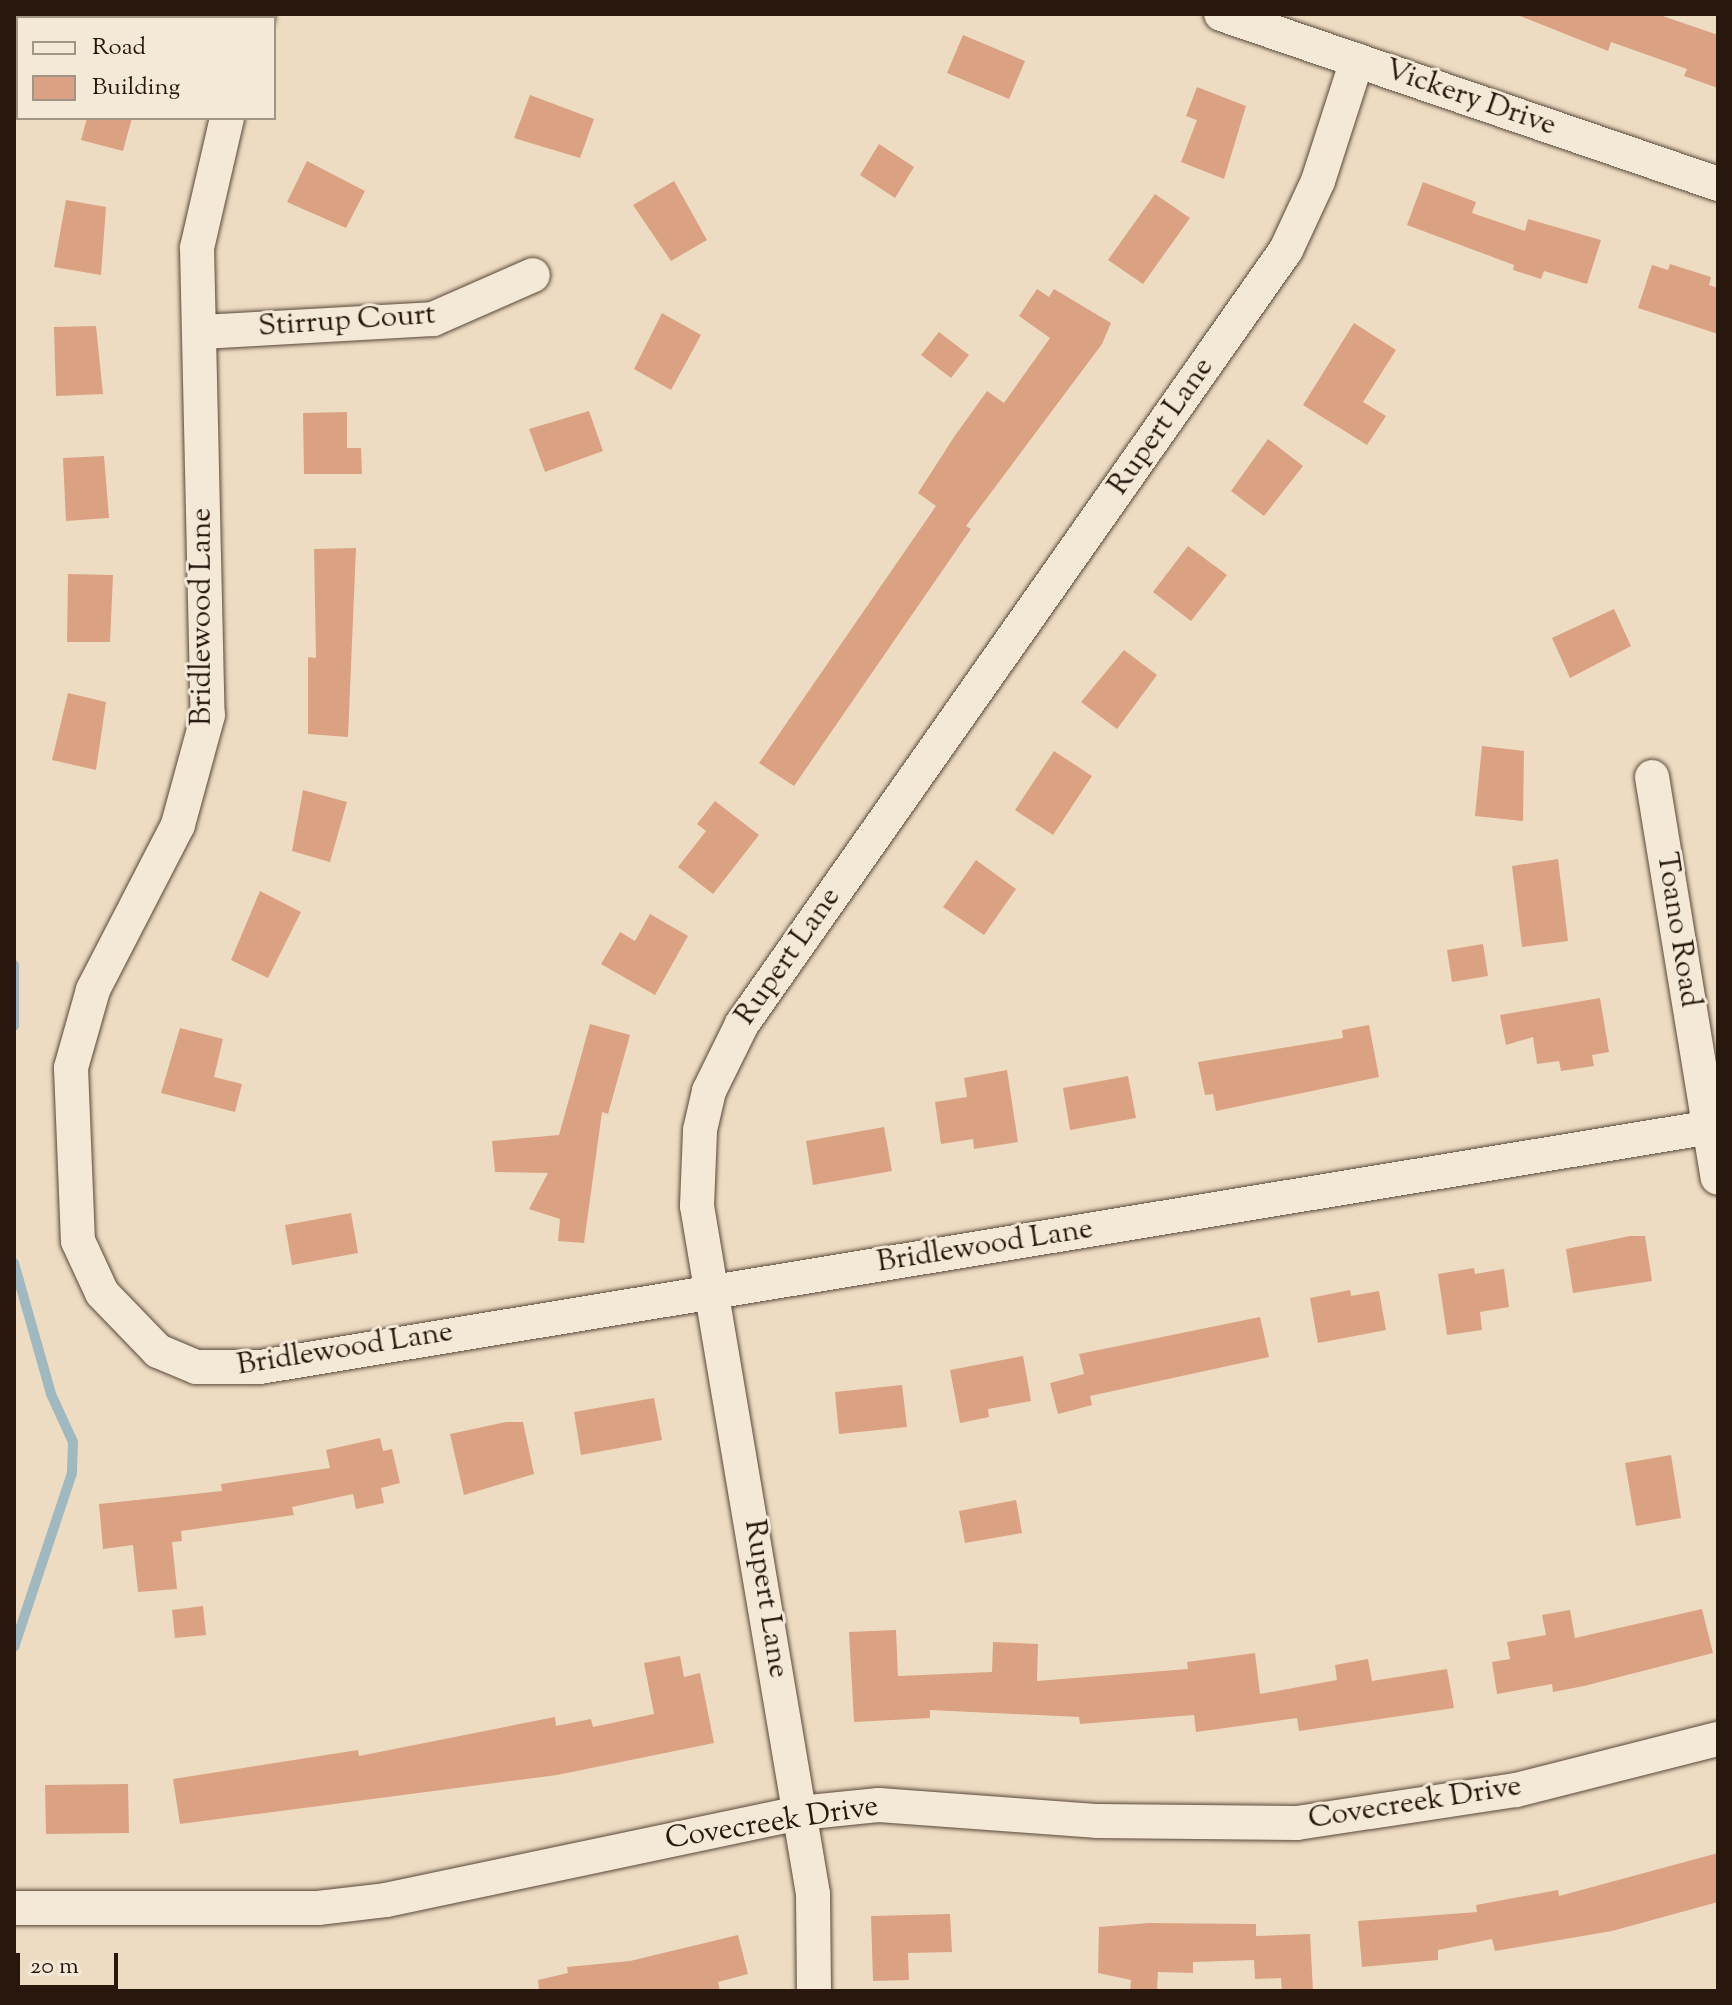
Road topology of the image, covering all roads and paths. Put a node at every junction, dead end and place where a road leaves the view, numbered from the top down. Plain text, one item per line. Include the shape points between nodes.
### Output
1 (1221, 14) edge
2 (1357, 60) junction
3 (227, 120) edge
4 (1718, 184) edge
5 (533, 275) dead end
6 (201, 332) junction
7 (1652, 777) dead end
8 (1714, 1127) edge
9 (1718, 1178) edge
10 (711, 1292) junction
11 (1718, 1739) edge
12 (800, 1813) junction
13 (14, 1908) edge
14 (814, 1991) edge

1 - 2 street, Vickery Drive
2 - 4 street, Vickery Drive
2 - 10 street, Rupert Lane via 1318,181 1286,250 723,1057 700,1130 697,1166
3 - 6 street, Bridlewood Lane via 197,248
5 - 6 street, Stirrup Court via 433,319
6 - 10 street, Bridlewood Lane via 208,715 178,825 77,1032 73,1206 87,1267 121,1318 158,1351 219,1369
7 - 8 street, Toano Road
8 - 9 street, Toano Road
8 - 10 street, Bridlewood Lane
10 - 12 street, Rupert Lane
11 - 12 street, Covecreek Drive via 1516,1790 1297,1823 1098,1821 936,1804
12 - 13 street, Covecreek Drive via 401,1897 318,1908
12 - 14 street, Rupert Lane via 813,1894

